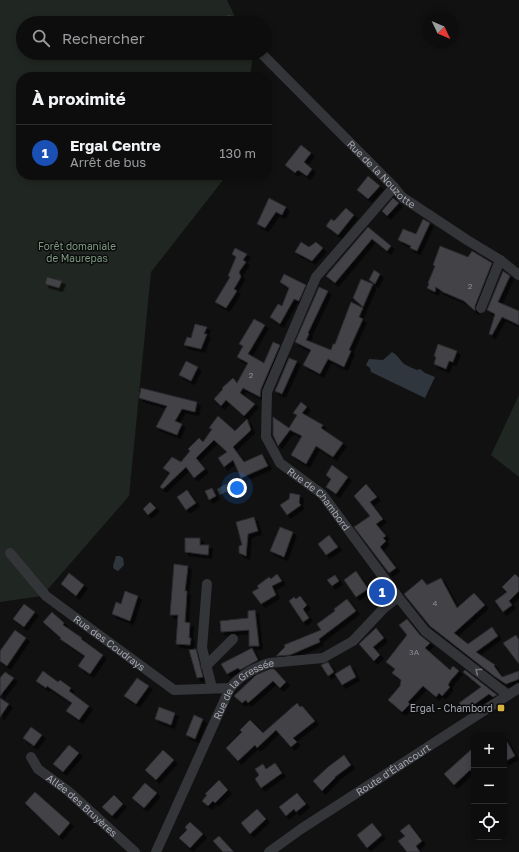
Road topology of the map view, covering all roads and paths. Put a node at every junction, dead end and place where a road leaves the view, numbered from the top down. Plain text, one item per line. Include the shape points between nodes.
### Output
1 (268, 60) edge
2 (394, 187) junction
3 (500, 260) junction
4 (519, 275) edge
5 (481, 308) dead end
6 (10, 553) dead end
7 (207, 584) dead end
8 (398, 597) junction
9 (233, 639) dead end
10 (206, 666) junction
11 (212, 688) junction
12 (230, 688) junction
13 (519, 688) edge
14 (508, 695) junction
15 (31, 757) dead end
16 (135, 852) edge
17 (156, 852) edge
18 (269, 852) edge

1 - 2 street, Rue de la Nouzotte
2 - 3 street, Rue de la Nouzotte via 402,197
2 - 8 street, Rue de Chambord via 316,277 267,392 266,437 280,463 322,494
3 - 4 street, Rue de la Nouzotte
3 - 5 street
6 - 11 street, Rue des Coudrays via 46,596 174,690
7 - 10 street via 202,648
8 - 12 street, Rue de la Gressée via 353,641 323,658 262,665 239,677
14 -> 8 street, Rue de Chambord via 426,631
9 - 10 street
10 - 11 street
11 - 12 street, Rue des Coudrays
12 - 17 street, Rue de la Gressée
13 - 14 street, Route d'Élancourt
14 - 18 street, Route d'Élancourt
15 - 16 street, Allée des Bruyères via 38,769 68,792

